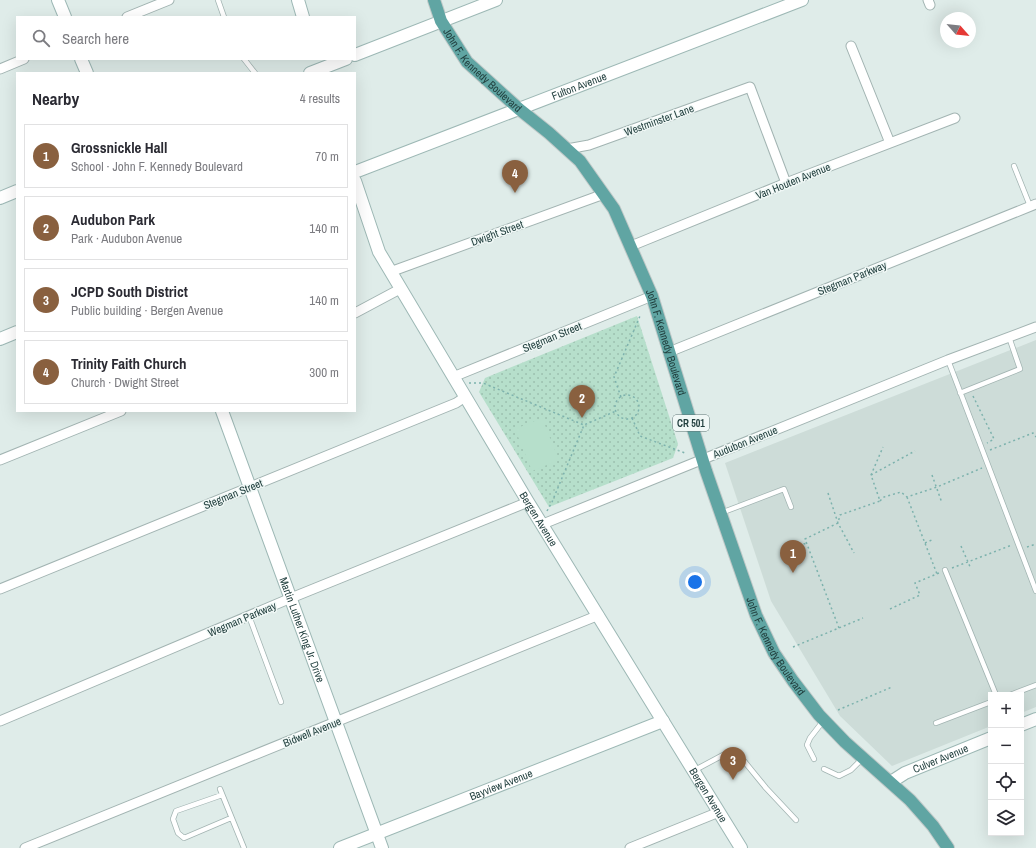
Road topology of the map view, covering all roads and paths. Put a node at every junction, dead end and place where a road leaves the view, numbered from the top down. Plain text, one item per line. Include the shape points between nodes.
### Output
1 (58, 0) edge
2 (169, 0) edge
3 (218, 0) edge
4 (298, 0) edge
5 (434, 0) edge
6 (496, 0) edge
7 (802, 0) edge
8 (65, 16) edge
9 (129, 16) edge
10 (224, 16) edge
11 (303, 16) edge
12 (441, 21) junction
13 (851, 46) dead end
14 (356, 55) edge
15 (22, 60) edge
16 (81, 60) edge
17 (245, 60) edge
18 (343, 60) edge
19 (0, 69) edge
20 (317, 69) edge
21 (87, 72) edge
22 (254, 72) edge
23 (519, 109) junction
24 (955, 118) dead end
25 (890, 143) junction
26 (567, 149) junction
27 (1014, 166) dead end
28 (356, 172) edge
29 (786, 183) junction
30 (356, 189) edge
31 (16, 191) edge
32 (604, 194) junction
33 (0, 198) edge
34 (1033, 205) edge
35 (631, 246) junction
36 (390, 272) junction
37 (400, 289) junction
38 (652, 296) junction
39 (356, 313) edge
40 (640, 316) dead end
41 (1036, 327) edge
42 (16, 332) edge
43 (1009, 337) junction
44 (0, 339) edge
45 (669, 352) junction
46 (948, 360) junction
47 (453, 377) junction
48 (468, 383) dead end
49 (960, 393) junction
50 (973, 396) dead end
51 (465, 397) junction
52 (620, 397) junction
53 (616, 411) junction
54 (119, 412) edge
55 (222, 412) edge
56 (632, 418) junction
57 (584, 426) junction
58 (1036, 437) edge
59 (994, 440) dead end
60 (883, 447) dead end
61 (915, 451) dead end
62 (982, 452) junction
63 (685, 453) dead end
64 (0, 460) edge
65 (703, 460) junction
66 (988, 466) junction
67 (871, 475) junction
68 (932, 475) dead end
69 (936, 487) junction
70 (250, 488) junction
71 (828, 493) dead end
72 (907, 497) junction
73 (880, 501) junction
74 (528, 502) junction
75 (942, 503) dead end
76 (791, 507) dead end
77 (546, 511) dead end
78 (721, 513) junction
79 (838, 523) junction
80 (543, 524) junction
81 (934, 539) dead end
82 (1017, 542) junction
83 (807, 543) junction
84 (925, 543) junction
85 (1036, 544) edge
86 (961, 546) dead end
87 (794, 547) dead end
88 (1020, 550) junction
89 (854, 553) dead end
90 (968, 562) junction
91 (971, 569) dead end
92 (945, 570) junction
93 (937, 574) junction
94 (0, 589) edge
95 (1036, 591) edge
96 (291, 598) junction
97 (890, 609) dead end
98 (599, 615) junction
99 (249, 616) junction
100 (863, 618) dead end
101 (839, 628) junction
102 (793, 647) dead end
103 (1036, 685) edge
104 (892, 687) dead end
105 (995, 692) edge
106 (1020, 692) edge
107 (280, 702) dead end
108 (988, 703) edge
109 (838, 710) dead end
110 (1036, 719) edge
111 (824, 720) junction
112 (0, 721) edge
113 (663, 721) junction
114 (336, 722) junction
115 (936, 723) dead end
116 (1024, 723) edge
117 (988, 739) edge
118 (814, 759) dead end
119 (863, 759) junction
120 (824, 769) dead end
121 (694, 771) junction
122 (891, 782) junction
123 (220, 789) dead end
124 (222, 795) junction
125 (719, 812) junction
126 (231, 818) junction
127 (796, 820) dead end
128 (377, 834) junction
129 (25, 848) edge
130 (244, 848) edge
131 (340, 848) edge
132 (382, 848) edge
133 (630, 848) edge
134 (741, 848) edge
135 (948, 848) edge

1 - 8 street
2 - 9 street
3 - 10 lane
4 - 11 street
5 - 12 main road, John F. Kennedy Boulevard / CR 501
6 - 12 street
7 - 23 street, Fulton Avenue
12 - 14 street
12 - 23 main road, John F. Kennedy Boulevard / CR 501 via 467,62
13 - 25 street
15 - 19 street
16 - 21 street
17 - 22 lane
18 - 20 street
23 - 26 main road, John F. Kennedy Boulevard / CR 501
23 - 28 street, Fulton Avenue
24 - 25 street, Van Houten Avenue
25 - 29 street, Van Houten Avenue
26 - 29 street, Westminster Lane via 589,145 750,87
26 - 32 main road, John F. Kennedy Boulevard / CR 501 via 580,161
27 - 34 lane
29 - 35 street, Van Houten Avenue
30 - 36 street, Bergen Avenue via 378,252
31 - 33 street
32 - 35 main road, John F. Kennedy Boulevard / CR 501
32 - 36 street, Dwight Street
34 - 45 street, Stegman Parkway
35 - 38 main road, John F. Kennedy Boulevard / CR 501
36 - 37 street, Bergen Avenue
37 - 39 street
37 - 47 street, Bergen Avenue
38 - 45 main road, John F. Kennedy Boulevard / CR 501
38 - 47 street, Stegman Street
40 - 52 path via 614,378
41 - 43 street, Audubon Avenue
42 - 44 street
43 - 46 street, Audubon Avenue
43 - 49 lane via 1020,369
45 - 65 main road, John F. Kennedy Boulevard / CR 501
46 - 49 lane
46 - 65 street, Audubon Avenue
47 - 51 street, Bergen Avenue
48 - 57 path via 483,383
49 - 62 lane
50 - 59 path
51 - 70 street, Stegman Street via 456,403
51 - 74 street, Bergen Avenue
52 - 53 path via 616,403
52 - 56 path via 629,394 639,401 638,413
53 - 56 path via 624,419
53 - 57 path
54 - 64 street
55 - 70 street, Martin Luther King Jr. Drive
56 - 63 path via 640,436
57 - 77 path
58 - 62 path via 1032,433
60 - 67 path
61 - 67 path
62 - 66 lane
65 - 78 main road, John F. Kennedy Boulevard / CR 501
65 - 80 street, Audubon Avenue
66 - 69 path
66 - 82 lane
67 - 73 path
68 - 69 path
69 - 72 path
69 - 75 path
70 - 94 street, Stegman Street
70 - 96 street, Martin Luther King Jr. Drive
71 - 79 path
72 - 73 path via 901,492 884,497
72 - 84 path
73 - 79 path via 840,515
74 - 80 street, Bergen Avenue
74 - 96 street, Wegman Parkway
76 - 78 lane via 784,489
78 - 111 main road, John F. Kennedy Boulevard / CR 501 via 756,615 774,653
79 - 83 path via 805,539
79 - 89 path
80 - 98 street, Bergen Avenue
81 - 84 path
82 - 88 lane
82 - 90 path
83 - 87 path
83 - 101 path
84 - 93 path
85 - 88 path
86 - 90 path
88 - 95 lane
90 - 91 path
90 - 92 path
92 - 93 path
92 - 105 lane
93 - 97 path via 915,583 920,596
96 - 99 street, Wegman Parkway
96 - 114 street, Martin Luther King Jr. Drive
98 - 113 street, Bergen Avenue
98 - 114 street, Bidwell Avenue
99 - 107 lane
99 - 112 street, Wegman Parkway
100 - 101 path
101 - 102 path
103 - 106 lane
104 - 109 path
108 - 115 lane
110 - 116 street
111 - 118 lane via 807,745
111 - 119 main road, John F. Kennedy Boulevard / CR 501
113 - 121 street, Bergen Avenue
113 - 128 street, Bayview Avenue
114 - 128 street, Martin Luther King Jr. Drive
114 - 129 street, Bidwell Avenue
117 - 122 street, Culver Avenue via 905,773
119 - 120 lane via 851,770 839,776
119 - 122 main road, John F. Kennedy Boulevard / CR 501
121 - 125 street, Bergen Avenue
121 - 127 lane via 719,756 733,753 744,761
122 - 135 main road, John F. Kennedy Boulevard / CR 501 via 933,826
123 - 124 lane
124 - 126 lane
124 - 126 lane via 176,811 172,819 178,833 184,838
125 - 133 street
125 - 134 street, Bergen Avenue
126 - 130 lane
128 - 131 street, Bayview Avenue
128 - 132 street, Martin Luther King Jr. Drive

